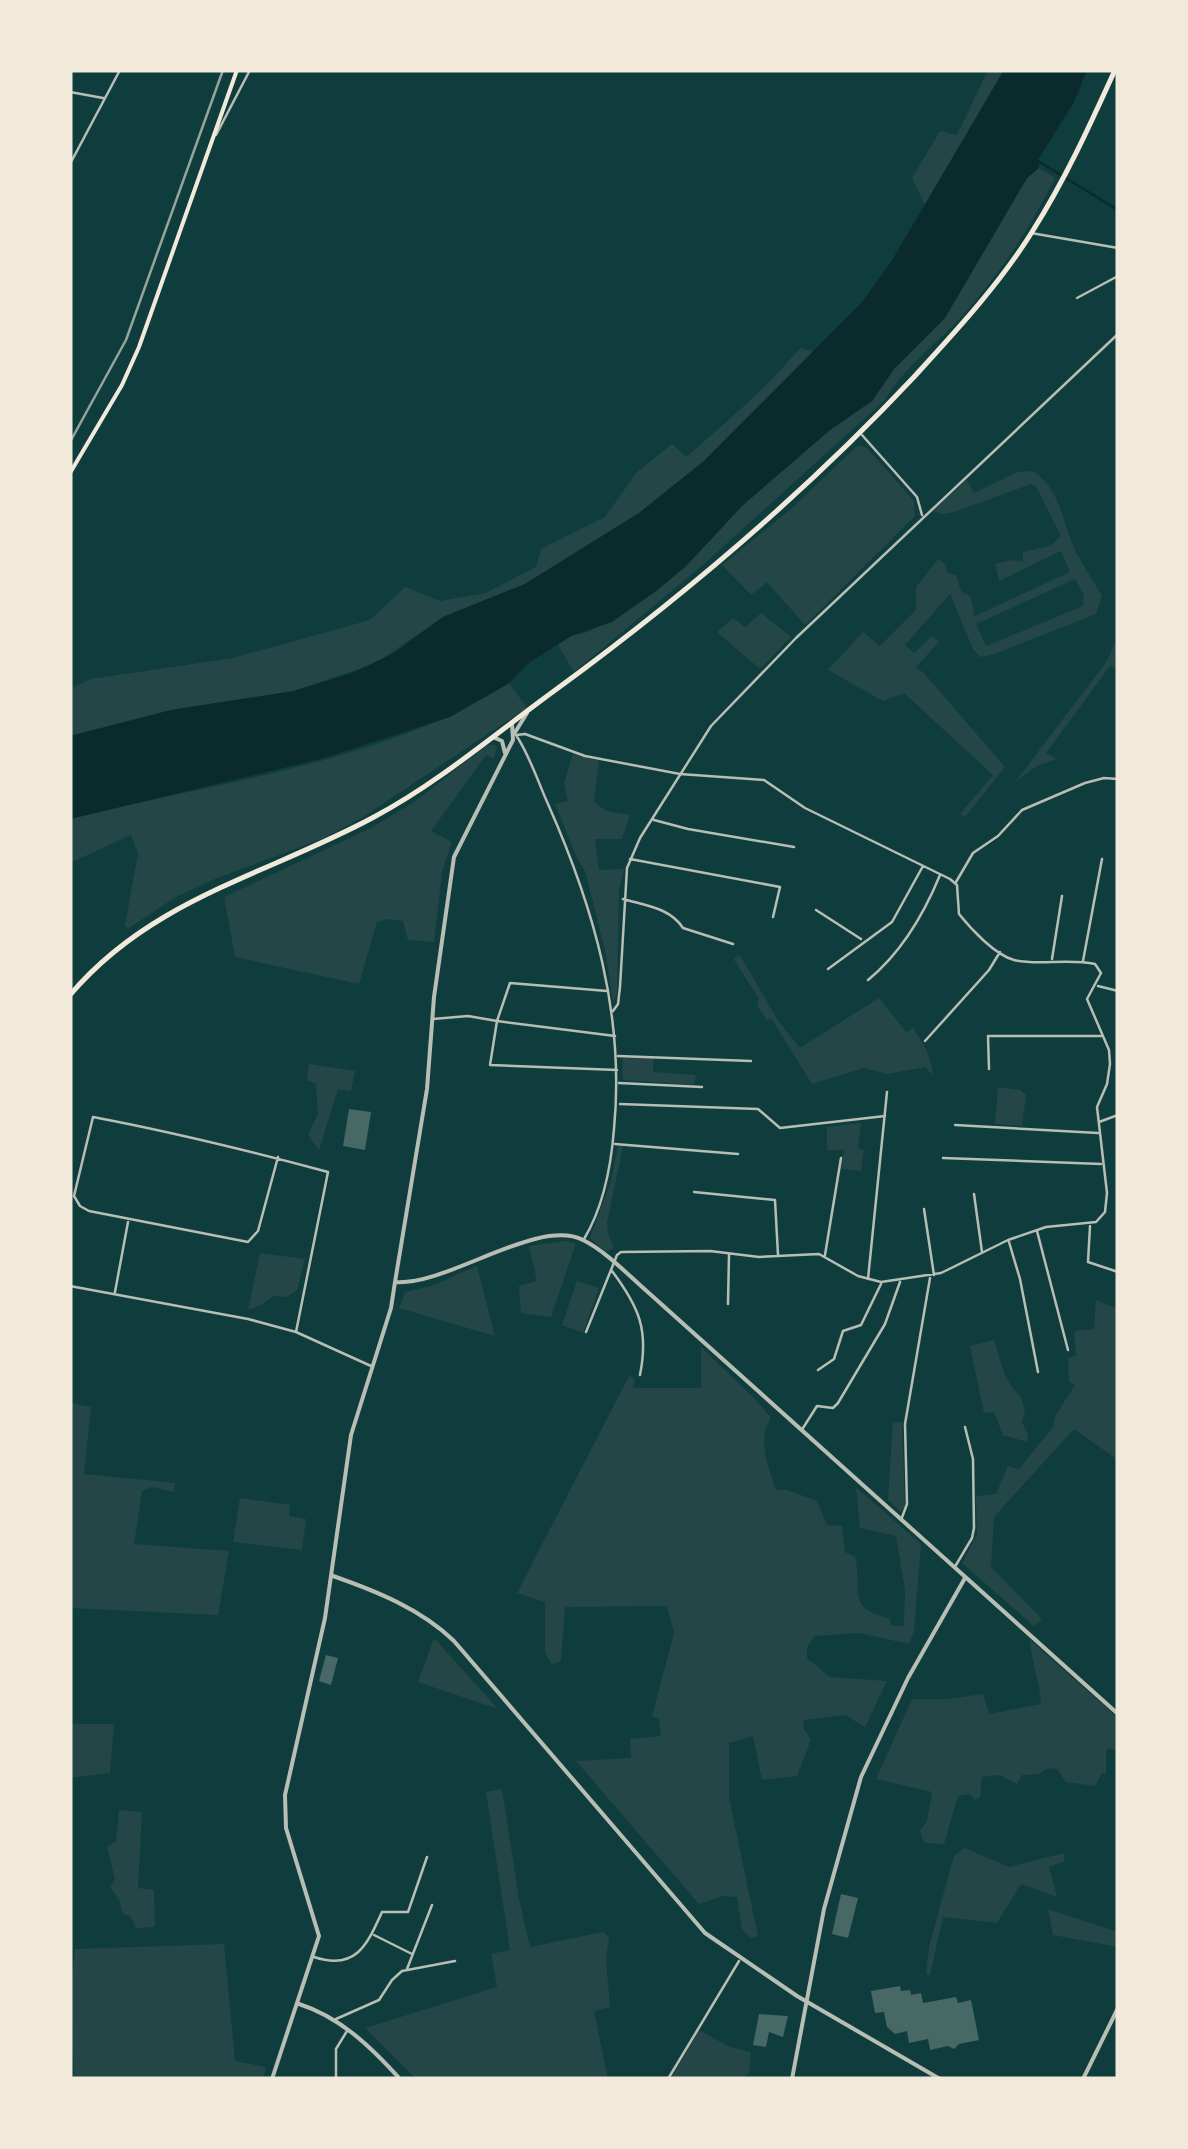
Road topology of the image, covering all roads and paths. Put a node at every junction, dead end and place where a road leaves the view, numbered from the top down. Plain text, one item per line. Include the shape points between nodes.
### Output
1 (120, 70) edge
2 (236, 70) edge
3 (250, 70) edge
4 (1114, 70) edge
5 (70, 92) edge
6 (104, 99) junction
7 (214, 136) junction
8 (70, 164) edge
9 (1031, 234) junction
10 (1118, 248) edge
11 (1118, 276) edge
12 (1077, 298) dead end
13 (1118, 334) edge
14 (860, 433) junction
15 (70, 473) edge
16 (922, 516) junction
17 (531, 708) junction
18 (512, 722) junction
19 (515, 735) junction
20 (490, 738) junction
21 (505, 756) junction
22 (680, 774) junction
23 (1118, 779) edge
24 (652, 820) junction
25 (794, 847) dead end
26 (630, 859) junction
27 (1102, 859) dead end
28 (924, 866) junction
29 (940, 875) junction
30 (956, 884) junction
31 (1062, 896) dead end
32 (622, 898) junction
33 (816, 910) dead end
34 (773, 917) dead end
35 (863, 940) junction
36 (734, 944) dead end
37 (1000, 952) junction
38 (1052, 960) junction
39 (1082, 962) junction
40 (828, 969) dead end
41 (868, 980) dead end
42 (1096, 986) junction
43 (609, 990) junction
44 (1118, 992) edge
45 (70, 995) edge
46 (613, 1011) junction
47 (432, 1019) junction
48 (497, 1021) junction
49 (616, 1036) junction
50 (1103, 1036) junction
51 (925, 1041) dead end
52 (618, 1056) junction
53 (751, 1061) dead end
54 (989, 1069) dead end
55 (618, 1070) junction
56 (618, 1083) junction
57 (702, 1087) dead end
58 (887, 1092) dead end
59 (617, 1103) junction
60 (1118, 1115) edge
61 (885, 1116) junction
62 (1098, 1122) junction
63 (955, 1125) dead end
64 (1100, 1133) junction
65 (613, 1144) junction
66 (738, 1154) dead end
67 (278, 1157) junction
68 (841, 1158) dead end
69 (943, 1158) dead end
70 (1102, 1164) junction
71 (694, 1192) dead end
72 (974, 1194) dead end
73 (924, 1209) dead end
74 (129, 1219) junction
75 (1090, 1225) junction
76 (1037, 1229) junction
77 (583, 1240) junction
78 (1008, 1240) junction
79 (730, 1253) junction
80 (982, 1254) junction
81 (825, 1256) junction
82 (778, 1257) junction
83 (614, 1263) junction
84 (612, 1270) junction
85 (1118, 1272) edge
86 (932, 1276) junction
87 (868, 1280) junction
88 (900, 1280) junction
89 (395, 1282) junction
90 (881, 1282) junction
91 (70, 1286) edge
92 (114, 1294) junction
93 (728, 1304) dead end
94 (296, 1332) junction
95 (586, 1332) dead end
96 (1068, 1350) dead end
97 (371, 1366) junction
98 (818, 1370) dead end
99 (1038, 1372) dead end
100 (640, 1375) dead end
101 (965, 1427) dead end
102 (800, 1431) junction
103 (901, 1520) junction
104 (955, 1568) junction
105 (332, 1575) junction
106 (966, 1577) junction
107 (1118, 1714) edge
108 (427, 1857) dead end
109 (432, 1905) dead end
110 (372, 1934) junction
111 (413, 1954) junction
112 (314, 1957) junction
113 (742, 1957) junction
114 (455, 1961) dead end
115 (407, 1970) junction
116 (807, 2001) junction
117 (299, 2004) junction
118 (1118, 2008) edge
119 (334, 2020) junction
120 (348, 2030) junction
121 (272, 2079) edge
122 (336, 2079) edge
123 (400, 2079) edge
124 (668, 2079) edge
125 (792, 2079) edge
126 (940, 2079) edge
127 (1084, 2079) edge

1 - 6 street
2 - 7 main road
3 - 7 street
4 - 9 main road
5 - 6 street
6 - 8 street
7 - 15 main road via 139,346
9 - 10 street
9 - 14 main road via 949,340
11 - 12 street
13 - 16 street
14 - 16 street via 917,497
14 - 17 main road via 634,630
16 - 22 street via 725,708
17 - 18 main road
17 - 19 street
18 - 19 street
18 - 20 main road
19 - 21 street
19 - 22 street
19 - 43 street via 585,894
20 - 21 street via 502,741
20 - 45 main road via 376,816 149,924
21 - 47 street via 454,857
22 - 24 street
22 - 28 street via 764,780 805,808
23 - 30 street via 1085,783 1022,810 972,853
24 - 25 street
24 - 26 street
26 - 32 street
26 - 34 street via 780,887
27 - 39 street
28 - 29 street
28 - 35 street via 892,922
29 - 30 street
29 - 41 street via 893,956
30 - 37 street via 959,914
31 - 38 street
32 - 36 street
32 - 46 street
33 - 35 street
35 - 40 street
37 - 38 street via 1016,960
37 - 51 street
38 - 39 street
39 - 42 street via 1100,970
42 - 44 street
42 - 50 street via 1086,1000
43 - 46 street
43 - 48 street via 510,983
46 - 49 street
47 - 48 street
47 - 89 street
48 - 49 street
48 - 55 street via 490,1065
49 - 52 street
50 - 54 street via 988,1036
50 - 62 street via 1110,1064
52 - 53 street
52 - 55 street
55 - 56 street
56 - 57 street
56 - 59 street
58 - 61 street
59 - 61 street via 758,1110 780,1128
59 - 65 street
60 - 62 street
61 - 87 street
62 - 64 street
63 - 64 street
64 - 70 street
65 - 66 street
65 - 77 street via 601,1200
67 - 74 street via 258,1231 248,1242
67 - 74 street via 93,1116 74,1196 90,1211
67 - 94 street via 328,1172
68 - 81 street
69 - 70 street
70 - 75 street via 1106,1208
71 - 82 street via 774,1199
72 - 80 street
73 - 86 street
74 - 92 street
75 - 76 street
75 - 85 street via 1088,1262
76 - 78 street
76 - 96 street
77 - 83 street
77 - 89 street via 530,1241 425,1280
78 - 80 street
78 - 99 street
79 - 82 street
79 - 83 street via 621,1252
79 - 93 street
80 - 86 street
81 - 82 street
81 - 87 street
83 - 84 street
83 - 102 street
84 - 95 street
84 - 100 street via 642,1326
86 - 88 street
86 - 103 street via 905,1424 907,1504
87 - 90 street
88 - 90 street
88 - 102 street via 888,1318 838,1403 817,1406
89 - 97 street
90 - 98 street via 861,1325 844,1331 834,1360
91 - 92 street
92 - 94 street
94 - 97 street
97 - 105 street via 351,1435
101 - 104 street via 974,1459 974,1528
102 - 103 street
103 - 104 street
104 - 106 street
105 - 112 street via 284,1805 319,1930
105 - 113 street via 380,1593 445,1632 664,1890 705,1933
106 - 107 street
106 - 116 street via 861,1777 824,1909
108 - 110 street via 410,1910 382,1912
109 - 111 street
110 - 111 street
110 - 112 street via 355,1955 330,1962
111 - 115 street
112 - 117 street
113 - 116 street
113 - 124 street
114 - 115 street
115 - 119 street via 379,2000
116 - 125 street
116 - 126 street
117 - 119 street
117 - 121 street
118 - 127 street
119 - 120 street
120 - 122 street via 336,2050
120 - 123 street

